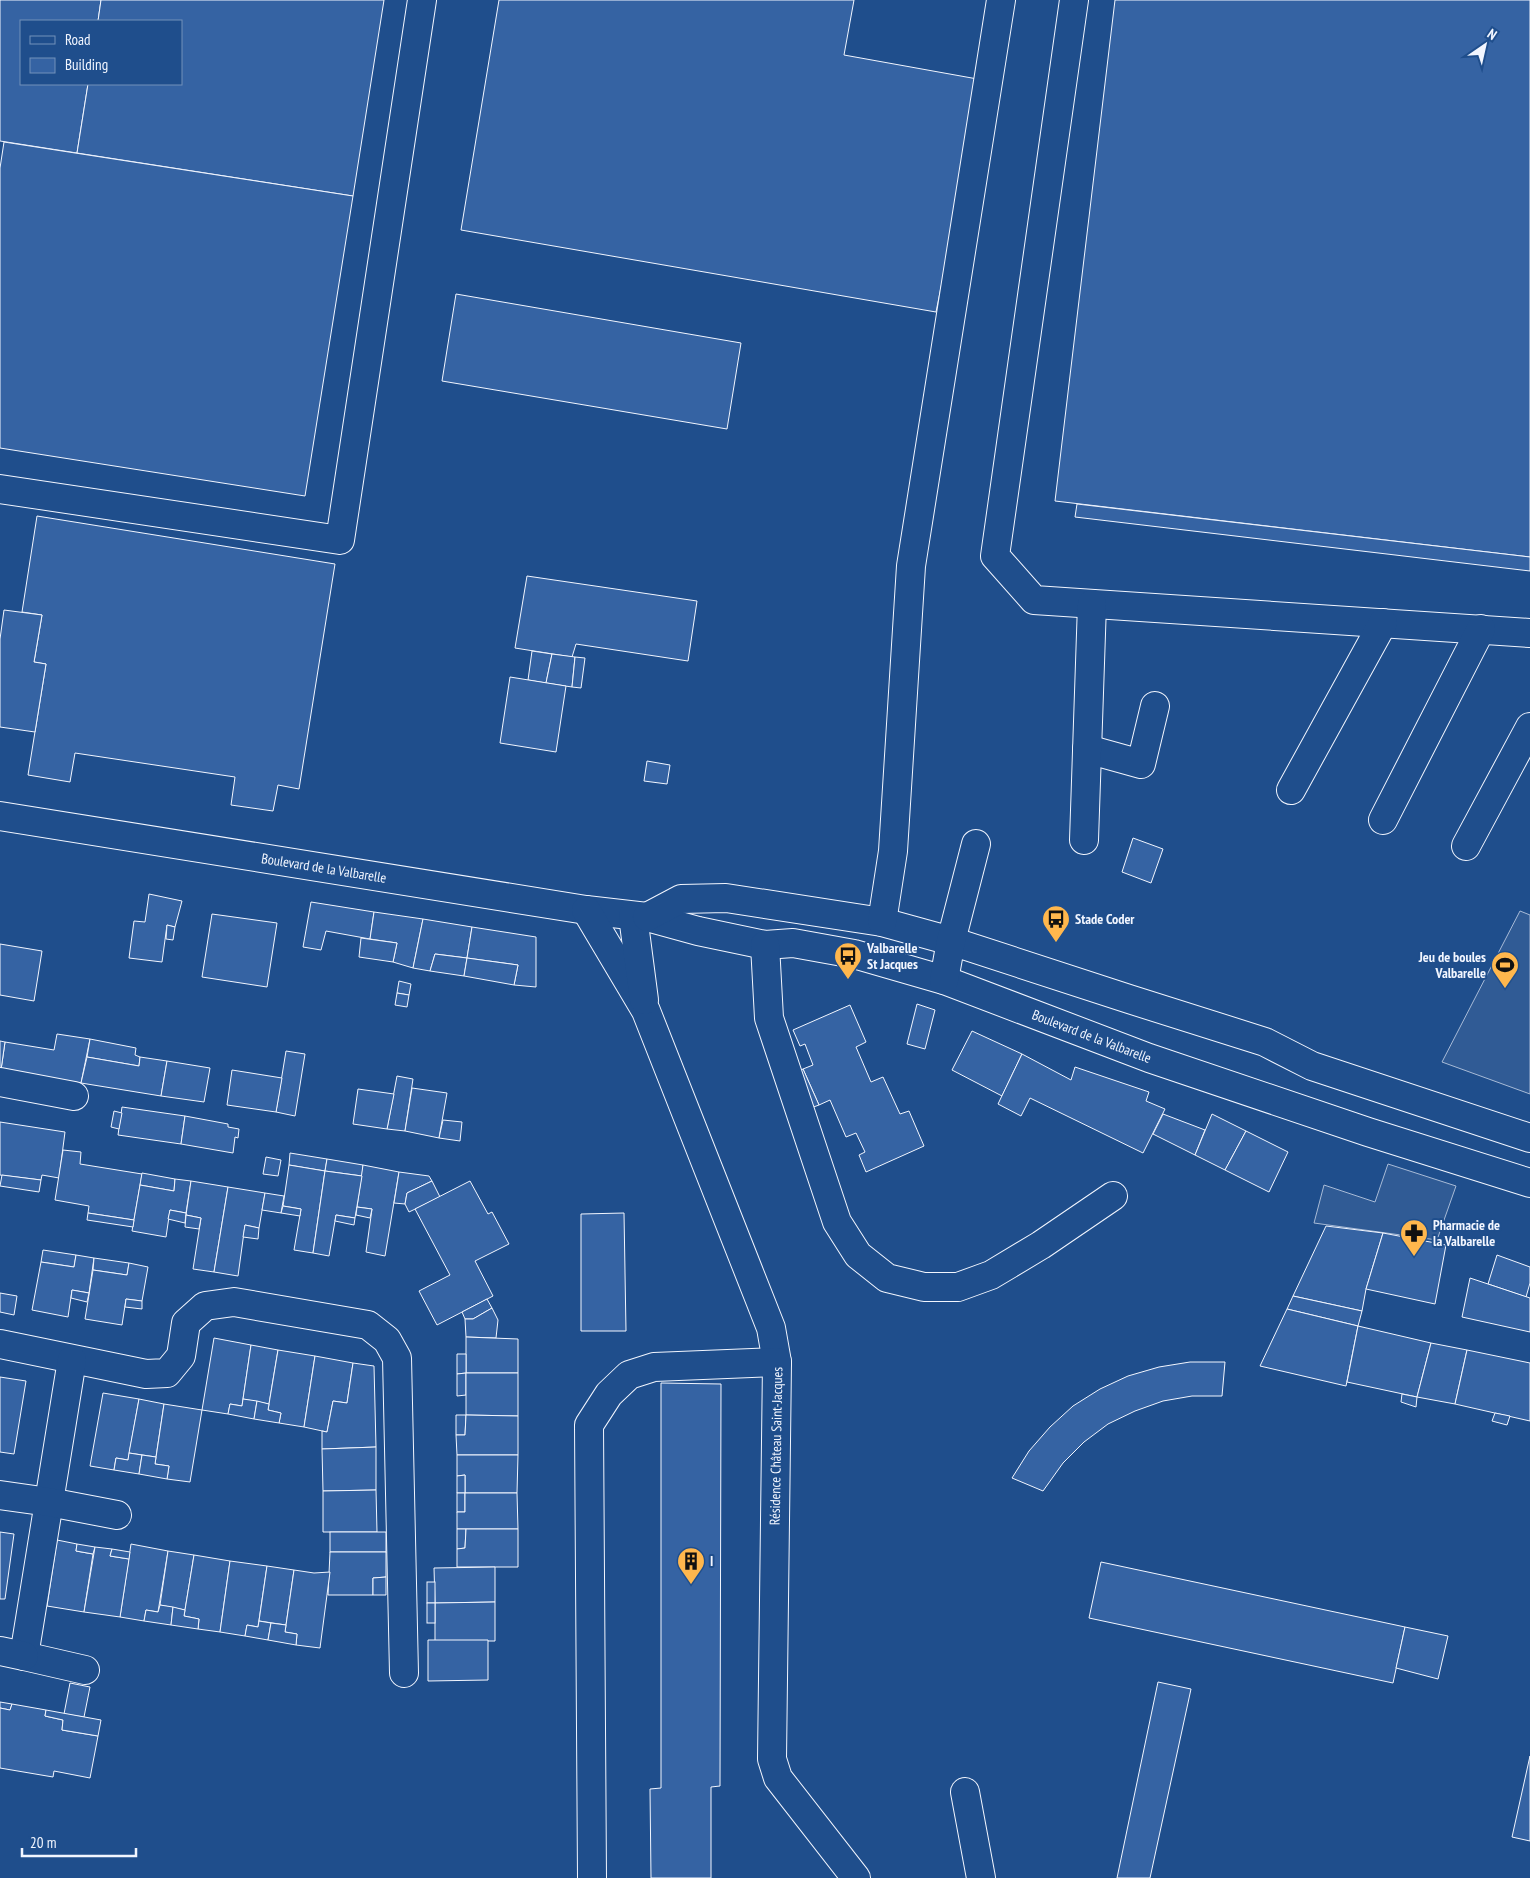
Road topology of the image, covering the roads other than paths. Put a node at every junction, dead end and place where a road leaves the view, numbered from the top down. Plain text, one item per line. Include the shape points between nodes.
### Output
1 (422, 0) edge
2 (1001, 0) edge
3 (1074, 0) edge
4 (0, 490) edge
5 (1092, 604) junction
6 (1383, 623) junction
7 (1481, 629) junction
8 (1530, 632) edge
9 (1155, 706) dead end
10 (1530, 727) edge
11 (1087, 749) junction
12 (1292, 790) dead end
13 (0, 816) edge
14 (1383, 820) dead end
15 (1084, 840) dead end
16 (976, 844) dead end
17 (1466, 846) dead end
18 (586, 910) junction
19 (640, 916) junction
20 (882, 922) junction
21 (951, 941) junction
22 (765, 945) junction
23 (944, 980) junction
24 (646, 1011) junction
25 (0, 1082) edge
26 (74, 1096) dead end
27 (1530, 1138) edge
28 (1530, 1183) edge
29 (1112, 1196) dead end
30 (0, 1344) edge
31 (72, 1360) junction
32 (777, 1362) junction
33 (0, 1495) edge
34 (49, 1502) junction
35 (117, 1515) dead end
36 (12, 1654) edge
37 (85, 1670) dead end
38 (404, 1673) dead end
39 (965, 1792) dead end
40 (592, 1878) edge
41 (856, 1878) edge
42 (981, 1878) edge

1 - 4 street via 340,540
2 - 20 street via 911,566 893,852
3 - 5 street via 995,556 1034,600
5 - 6 street
5 - 11 street
6 - 7 street
6 - 12 street
7 - 8 street
7 - 14 street
9 - 11 street via 1141,764
10 - 17 street
11 - 15 street
13 - 18 street, Boulevard de la Valbarelle
16 - 21 street
18 - 19 street, Boulevard de la Valbarelle
18 - 24 street, Résidence Château Saint-Jacques
19 - 20 street via 681,899 726,898
19 - 22 street, Boulevard de la Valbarelle
19 - 24 street, Résidence Château Saint-Jacques
20 - 21 street
21 - 23 street
21 - 27 street via 1265,1042 1312,1066
22 - 23 street, Boulevard de la Valbarelle via 793,943 854,954
22 - 29 street via 769,1018 837,1222 858,1255 887,1278 924,1287 958,1287 991,1275
23 - 28 street, Boulevard de la Valbarelle via 1149,1058
24 - 32 street, Résidence Château Saint-Jacques via 772,1328
25 - 26 street
30 - 31 street
31 - 34 street
31 - 38 street via 146,1374 167,1373 181,1356 186,1323 204,1306 234,1302 368,1325 387,1340 397,1358
32 - 40 street via 654,1367 629,1375 609,1394 589,1425
32 - 41 street, Résidence Château Saint-Jacques via 772,1759 778,1778
33 - 34 street
34 - 35 street
34 - 36 street
36 - 37 street
39 - 42 street

